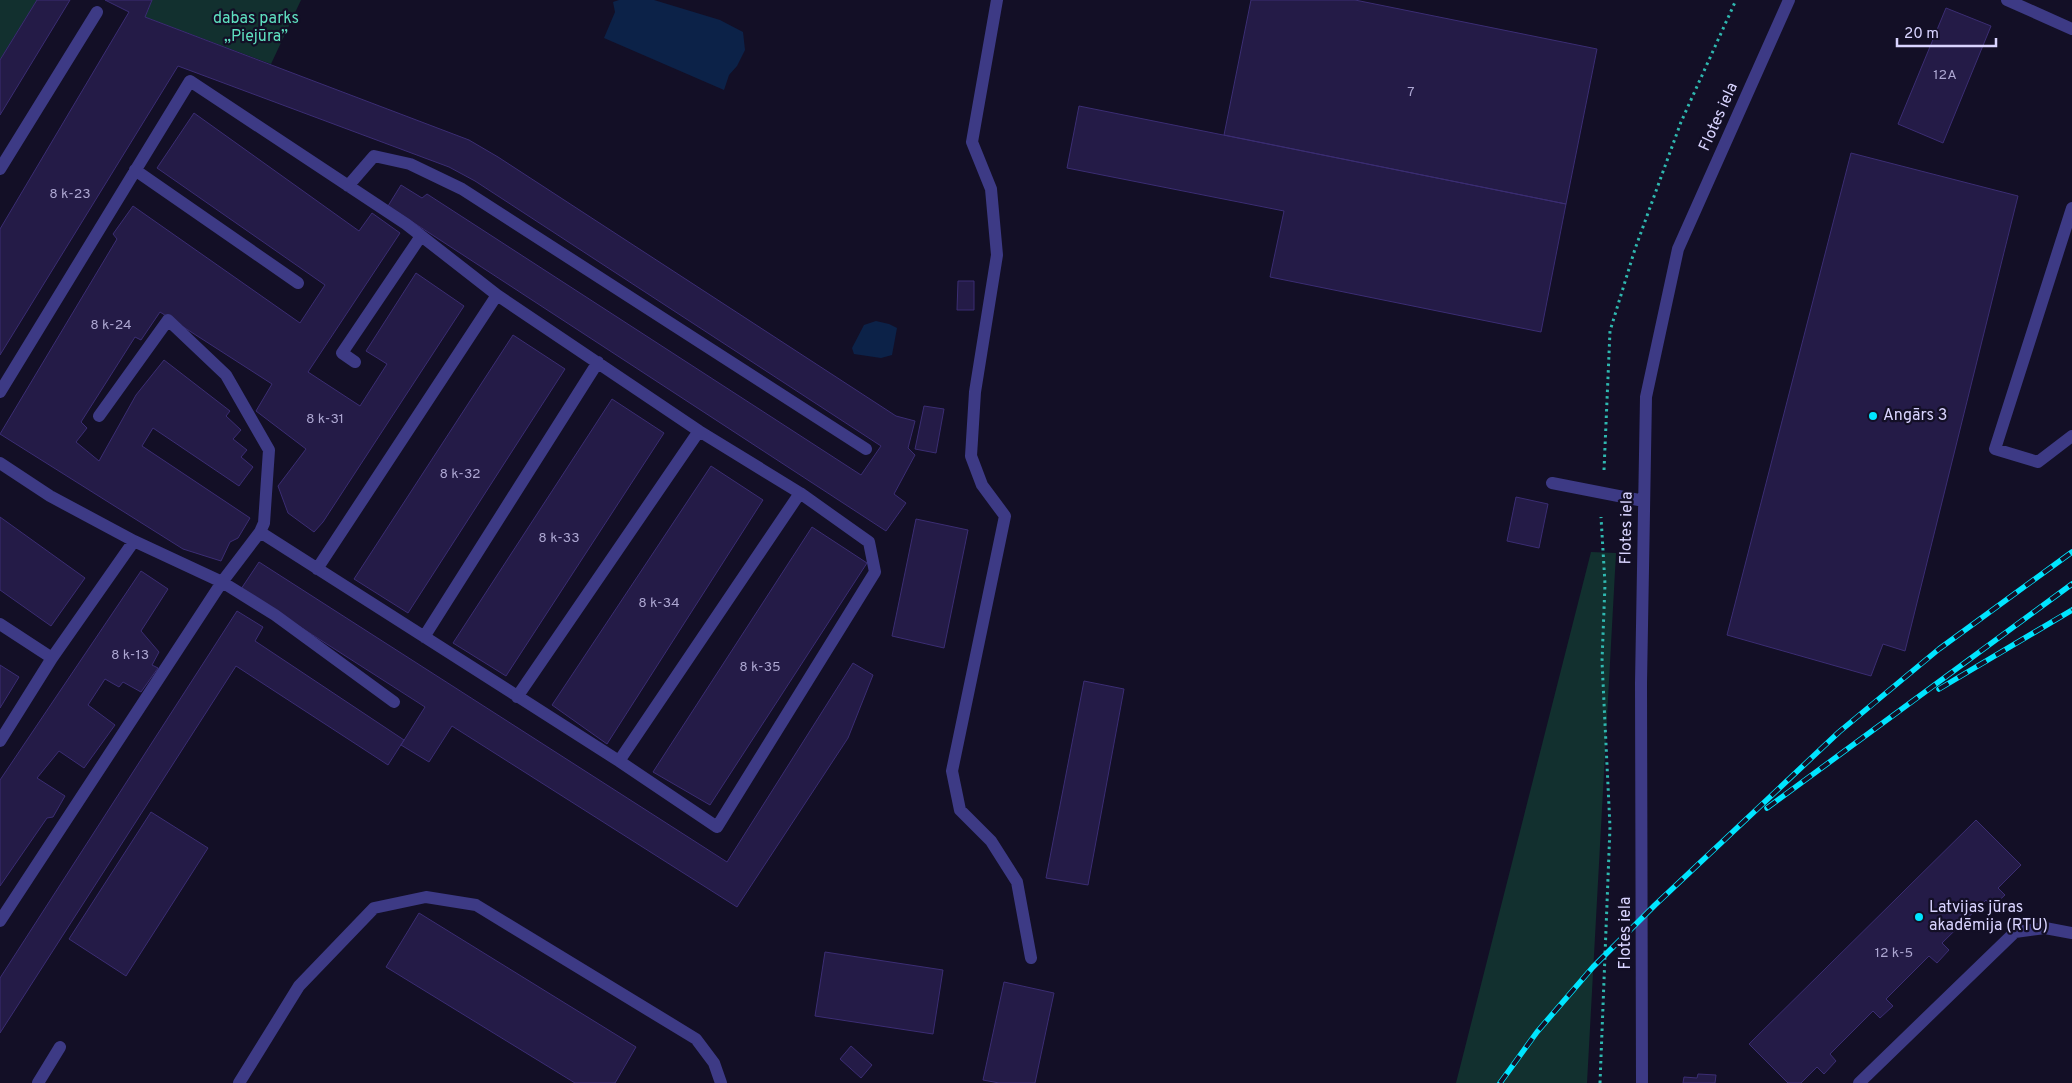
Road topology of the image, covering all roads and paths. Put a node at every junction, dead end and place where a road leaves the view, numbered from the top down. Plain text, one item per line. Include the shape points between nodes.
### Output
1 (997, 0) edge
2 (1789, 0) edge
3 (2007, 0) edge
4 (97, 12) dead end
5 (2072, 28) edge
6 (0, 169) edge
7 (135, 170) junction
8 (348, 186) junction
9 (2072, 208) edge
10 (421, 236) junction
11 (298, 283) dead end
12 (497, 295) junction
13 (355, 362) dead end
14 (598, 362) junction
15 (0, 392) edge
16 (99, 416) dead end
17 (699, 431) junction
18 (2072, 436) edge
19 (866, 449) dead end
20 (0, 463) edge
21 (1552, 483) dead end
22 (800, 494) junction
23 (1644, 500) junction
24 (260, 532) junction
25 (134, 541) junction
26 (317, 569) junction
27 (222, 582) junction
28 (0, 624) edge
29 (424, 637) junction
30 (52, 658) junction
31 (517, 697) junction
32 (394, 702) dead end
33 (0, 740) edge
34 (619, 761) junction
35 (0, 921) edge
36 (2072, 933) edge
37 (1031, 958) dead end
38 (60, 1047) dead end
39 (38, 1083) edge
40 (238, 1083) edge
41 (721, 1083) edge
42 (1642, 1083) edge
43 (1859, 1083) edge

1 - 37 street via 972,142 991,189 997,255 975,392 971,456 982,484 1005,516 952,771 960,810 991,841 1017,882
2 - 23 street, Flotes iela via 1678,249 1646,397
3 - 5 street
4 - 6 street
7 - 8 street via 190,81
7 - 11 street
7 - 15 street
8 - 10 street
8 - 19 street via 374,156 410,164 462,189
9 - 18 street via 1996,449 2038,462
10 - 12 street
10 - 13 street via 342,353
12 - 14 street
12 - 26 street
14 - 17 street
14 - 29 street
16 - 24 street via 168,320 226,375 269,450 264,523
17 - 22 street
17 - 31 street
20 - 25 street via 50,496
21 - 23 street
22 - 34 street
22 - 34 street via 868,542 875,572 717,827
23 - 42 street, Flotes iela
24 - 26 street
24 - 27 street
25 - 27 street
25 - 30 street
26 - 29 street
27 - 32 street via 275,615
27 - 35 street
28 - 30 street
29 - 31 street
30 - 33 street
31 - 34 street
36 - 43 street via 2046,928 2015,932
38 - 39 street
40 - 41 street via 299,986 374,908 426,897 476,905 696,1039 714,1063

